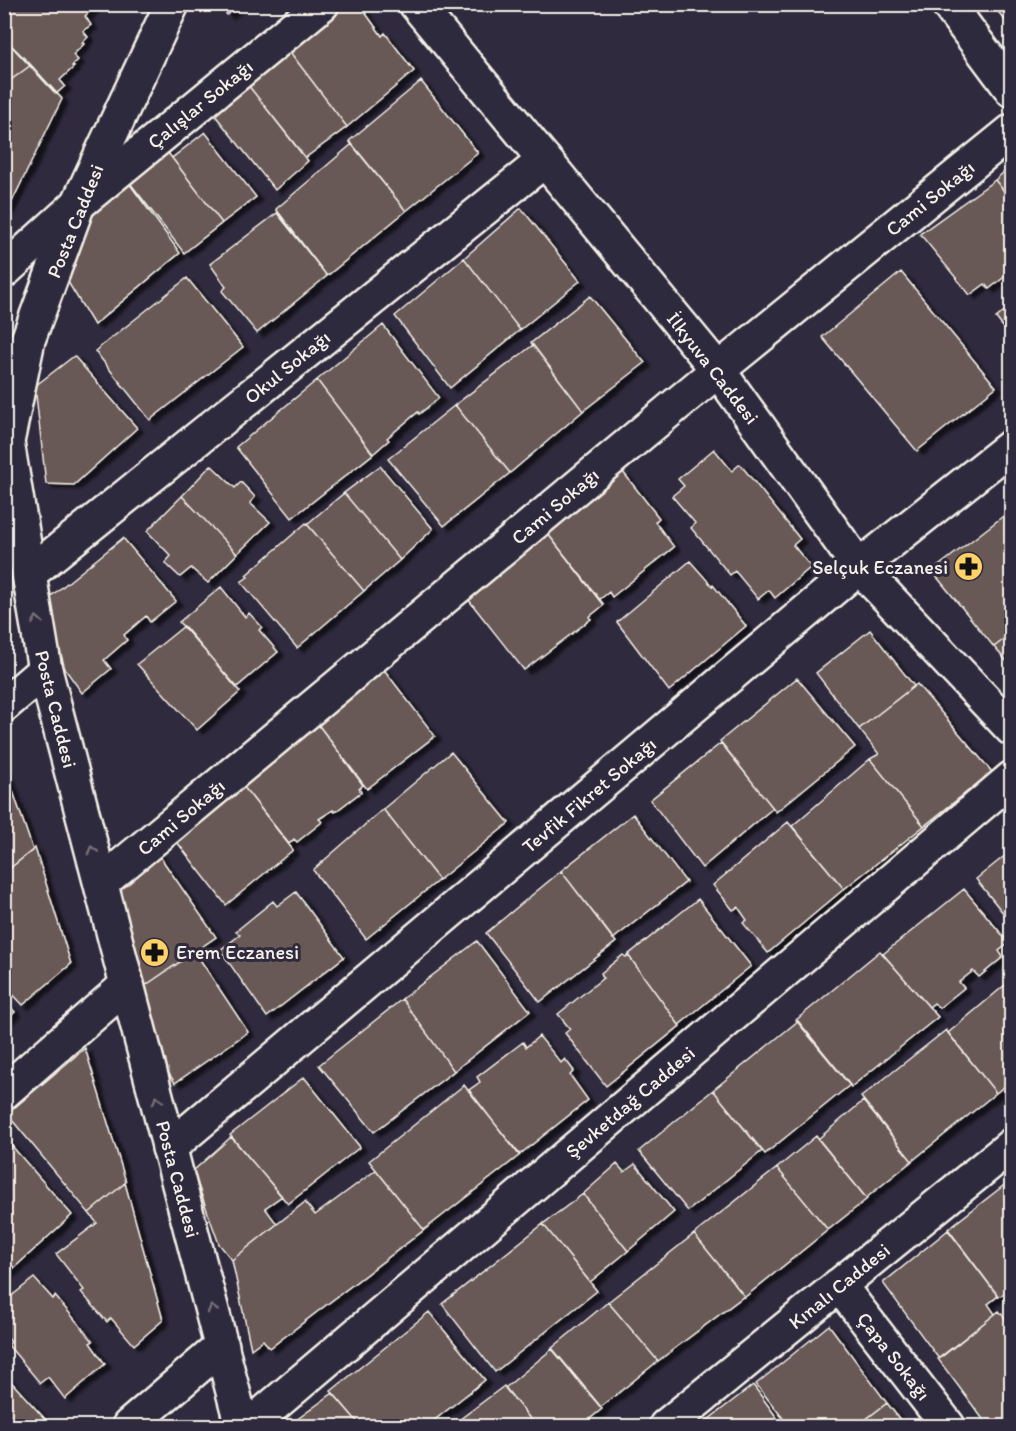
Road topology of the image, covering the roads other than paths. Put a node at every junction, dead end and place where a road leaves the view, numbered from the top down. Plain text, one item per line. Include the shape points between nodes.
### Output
1 (172, 4) edge
2 (322, 4) edge
3 (416, 4) edge
4 (948, 4) edge
5 (1011, 90) edge
6 (1011, 132) edge
7 (544, 160) junction
8 (78, 204) junction
9 (4, 271) edge
10 (718, 370) junction
11 (1011, 446) edge
12 (860, 567) junction
13 (29, 574) junction
14 (45, 670) junction
15 (4, 705) edge
16 (1011, 729) edge
17 (1011, 778) edge
18 (101, 883) junction
19 (127, 985) junction
20 (4, 1092) edge
21 (1011, 1145) edge
22 (169, 1148) junction
23 (839, 1285) junction
24 (222, 1346) junction
25 (129, 1426) edge
26 (242, 1426) edge
27 (249, 1426) edge
28 (666, 1426) edge
29 (948, 1426) edge

1 - 8 street, Posta Caddesi
2 - 8 street, Çalışlar Sokağı
3 - 7 street, İlkyuva Caddesi
4 - 5 street
6 - 10 street, Cami Sokağı
7 - 10 street, İlkyuva Caddesi
7 - 13 street, Okul Sokağı
8 - 9 street, Çalışlar Sokağı
8 - 13 street, Posta Caddesi via 28,340 7,442
10 - 12 street, İlkyuva Caddesi
10 - 18 street, Cami Sokağı
11 - 12 street, Tevfik Fikret Sokağı
12 - 16 street, İlkyuva Caddesi
12 - 22 street, Tevfik Fikret Sokağı
14 -> 13 street, Posta Caddesi
14 - 15 street
18 -> 14 street, Posta Caddesi
17 - 27 street, Şevketdağ Caddesi
18 - 19 street, Posta Caddesi
19 - 20 street
22 -> 19 street, Posta Caddesi
21 - 23 street, Kınalı Caddesi
24 -> 22 street, Posta Caddesi
23 - 28 street, Kınalı Caddesi
23 - 29 street, Çapa Sokağı
24 - 25 street
24 - 26 street, Posta Caddesi

